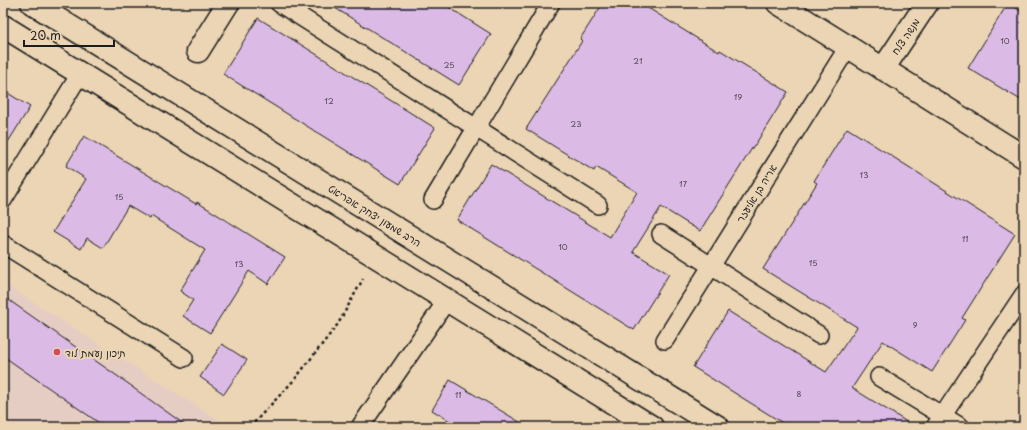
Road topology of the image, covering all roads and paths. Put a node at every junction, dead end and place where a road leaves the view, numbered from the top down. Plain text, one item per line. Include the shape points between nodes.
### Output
1 (32, 3) edge
2 (228, 3) edge
3 (279, 3) edge
4 (551, 3) edge
5 (778, 3) edge
6 (927, 3) edge
7 (3, 26) edge
8 (848, 47) junction
9 (198, 51) dead end
10 (883, 69) junction
11 (80, 74) junction
12 (476, 127) junction
13 (1024, 157) edge
14 (3, 200) edge
15 (433, 200) dead end
16 (598, 205) dead end
17 (661, 234) dead end
18 (3, 244) edge
19 (376, 256) junction
20 (711, 266) junction
21 (1024, 294) edge
22 (447, 300) junction
23 (819, 335) dead end
24 (665, 340) dead end
25 (184, 358) dead end
26 (879, 377) dead end
27 (939, 421) edge
28 (250, 427) edge
29 (360, 427) edge
30 (652, 427) edge
31 (718, 427) edge
32 (961, 427) edge

1 - 31 street, הרב שמעון יצחק אפריאט
2 - 9 street
3 - 12 lane
4 - 12 lane
5 - 8 street
6 - 10 street, מנשה צלח
7 - 11 street
8 - 10 street
8 - 20 lane, אריה בן אליעזר
10 - 13 street
11 - 14 lane
11 - 19 street
12 - 15 lane
12 - 16 lane
17 - 20 lane
18 - 25 lane
19 - 22 street
19 - 28 path via 338,324 295,379
20 - 23 lane
20 - 24 lane, אריה בן אליעזר
21 - 27 lane
22 - 29 lane
22 - 30 street
26 - 27 lane
27 - 32 lane

